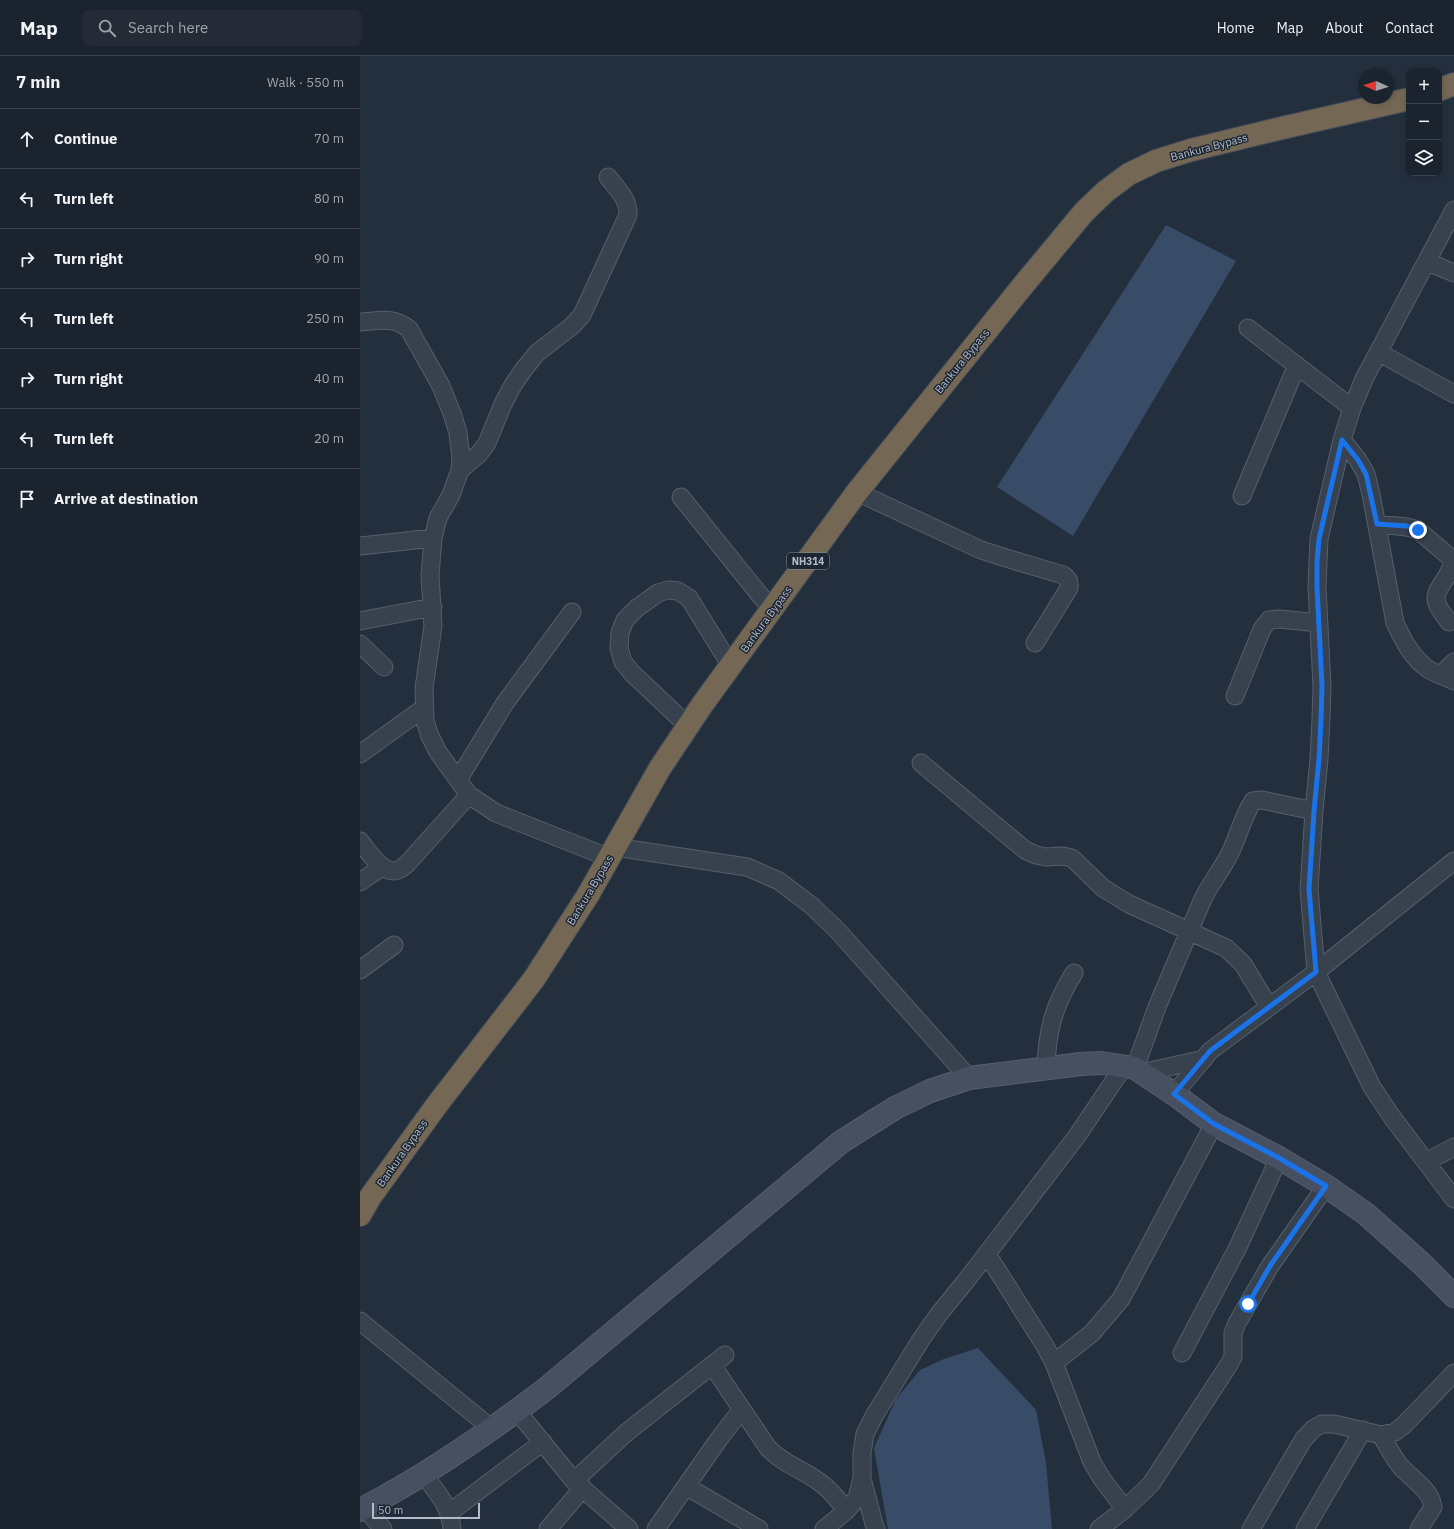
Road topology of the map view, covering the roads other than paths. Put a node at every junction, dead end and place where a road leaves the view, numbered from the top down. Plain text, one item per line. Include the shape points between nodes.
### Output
1 (1454, 84) edge
2 (1442, 89) edge
3 (1406, 100) edge
4 (608, 177) dead end
5 (1454, 210) edge
6 (1428, 262) junction
7 (1454, 273) edge
8 (360, 322) edge
9 (1248, 328) dead end
10 (1378, 352) junction
11 (1297, 365) junction
12 (1454, 394) edge
13 (1352, 408) junction
14 (1342, 440) junction
15 (460, 470) junction
16 (858, 492) junction
17 (1242, 496) dead end
18 (681, 497) dead end
19 (1377, 524) junction
20 (433, 538) junction
21 (361, 545) edge
22 (1452, 553) edge
23 (433, 607) junction
24 (772, 610) junction
25 (572, 612) dead end
26 (360, 621) edge
27 (1449, 622) dead end
28 (1319, 623) junction
29 (1035, 643) dead end
30 (360, 644) edge
31 (1454, 662) edge
32 (731, 666) junction
33 (384, 667) dead end
34 (1447, 678) edge
35 (1235, 696) dead end
36 (424, 708) junction
37 (688, 726) junction
38 (360, 754) edge
39 (921, 763) dead end
40 (458, 780) junction
41 (468, 795) junction
42 (1314, 811) junction
43 (360, 840) edge
44 (613, 853) junction
45 (1454, 861) edge
46 (382, 867) junction
47 (360, 882) edge
48 (1189, 932) junction
49 (394, 945) dead end
50 (360, 970) edge
51 (1316, 972) junction
52 (1074, 973) dead end
53 (1270, 1007) junction
54 (1204, 1059) junction
55 (1046, 1068) junction
56 (1133, 1069) junction
57 (969, 1078) junction
58 (1174, 1094) junction
59 (1214, 1124) junction
60 (1454, 1147) edge
61 (1279, 1158) junction
62 (1426, 1162) junction
63 (1326, 1186) junction
64 (1454, 1199) edge
65 (360, 1215) edge
66 (987, 1254) junction
67 (1454, 1296) edge
68 (360, 1321) edge
69 (1182, 1353) dead end
70 (1054, 1363) junction
71 (1454, 1373) edge
72 (742, 1409) junction
73 (517, 1411) junction
74 (491, 1428) junction
75 (1363, 1430) junction
76 (1381, 1435) junction
77 (543, 1442) junction
78 (423, 1474) junction
79 (862, 1478) junction
80 (579, 1484) junction
81 (686, 1486) junction
82 (362, 1509) edge
83 (1125, 1510) junction
84 (846, 1511) junction
85 (450, 1521) edge
86 (384, 1529) edge
87 (548, 1529) edge
88 (629, 1529) edge
89 (656, 1529) edge
90 (758, 1529) edge
91 (824, 1529) edge
92 (876, 1529) edge
93 (1099, 1529) edge
94 (1251, 1529) edge
95 (1305, 1529) edge
96 (1419, 1529) edge

1 - 2 highway
3 - 16 highway, Bankura Bypass / NH314 via 1191,150 1156,161 1129,174 1084,212
4 - 15 street via 626,201 628,214 582,315 537,353 524,369 503,404 487,443 479,454
5 - 6 street
6 - 7 street
6 - 10 street
8 - 15 street via 393,320 409,329 441,386 453,416 458,433
9 - 11 street
10 - 12 street
10 - 13 street
11 - 13 street
11 - 17 street
13 - 14 street
14 - 19 street via 1366,474
14 - 28 street via 1319,539
15 - 20 street via 451,495 438,518
16 - 24 highway, Bankura Bypass / NH314
16 - 29 street via 981,550 1067,577 1068,588
18 - 24 street
19 - 22 street via 1407,526 1418,530
19 - 34 street via 1395,623 1403,641 1428,669
20 - 21 street
20 - 23 street via 430,575
22 - 27 street via 1451,571 1436,597
23 - 26 street
23 - 36 street
24 - 32 highway, Bankura Bypass / NH314
25 - 40 street via 506,703
28 - 35 street via 1269,620 1262,629
28 - 42 street via 1322,686
30 - 33 street
31 - 34 street
32 - 37 highway, Bankura Bypass / NH314
32 - 37 street via 689,598 678,591 658,593 637,608 626,620 620,633 619,648 623,662
36 - 38 street
36 - 40 street via 430,736
37 - 44 highway, Bankura Bypass / NH314 via 660,768
39 - 48 street via 1025,850 1036,855 1072,858 1115,896
40 - 41 street
41 - 44 street via 496,813
41 - 46 street via 406,865 390,871
42 - 48 street via 1262,800 1253,801 1230,854 1206,891
42 - 51 street via 1309,889
43 - 46 street
44 - 57 street via 747,867 779,881 812,906 838,931
44 - 65 highway, Bankura Bypass / NH314 via 534,979 436,1106
45 - 51 street
46 - 47 street
48 - 53 street via 1234,954
48 - 56 street
49 - 50 street
51 - 53 street
51 - 62 street via 1372,1087
52 - 55 street via 1063,990 1051,1020
53 - 54 street via 1210,1051
54 - 56 street
54 - 58 street
55 - 56 street via 1101,1063
55 - 57 street
56 - 58 street
56 - 66 street via 1077,1136
57 - 73 street via 936,1089 895,1108 841,1142
58 - 59 street
59 - 61 street
59 - 70 street via 1121,1299 1092,1333
60 - 62 street
61 - 63 street
61 - 69 street via 1237,1249
62 - 64 street
63 - 67 street via 1366,1214
63 - 83 street via 1270,1266 1237,1323 1233,1333 1233,1357 1228,1366 1151,1484
66 - 70 street
66 - 79 street via 939,1314 874,1416 865,1434
68 - 74 street
70 - 83 street via 1092,1462
71 - 76 street via 1404,1426 1395,1432
72 - 80 street via 718,1360 627,1432
72 - 81 street
72 - 84 street via 775,1456 817,1480
73 - 74 street
73 - 77 street
74 - 78 street
75 - 76 street
75 - 94 street via 1334,1424 1322,1424 1313,1429 1303,1440
75 - 95 street
76 - 96 street via 1400,1466 1432,1499 1433,1507
77 - 80 street
77 - 85 street
78 - 82 street via 394,1493
78 - 85 street via 444,1501
79 - 84 street via 857,1498
79 - 92 street
80 - 87 street
80 - 88 street
81 - 89 street
81 - 90 street
82 - 86 street
83 - 93 street
84 - 91 street

